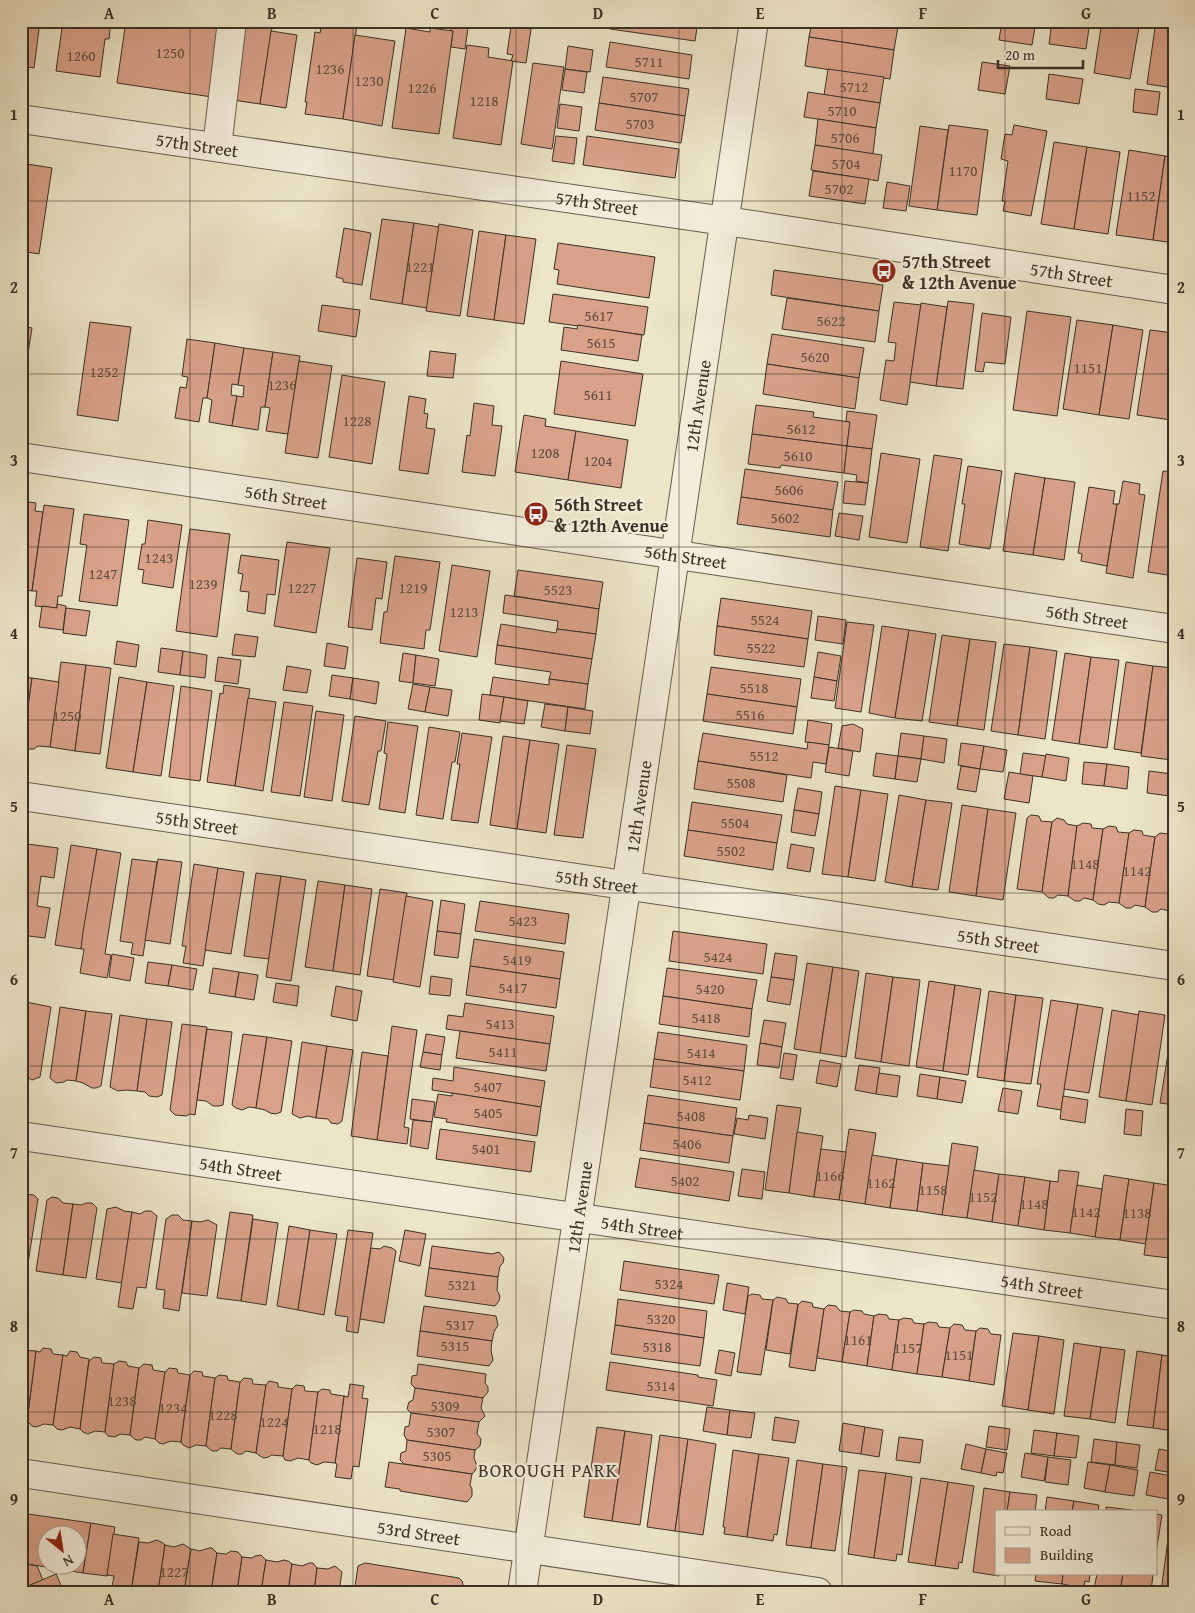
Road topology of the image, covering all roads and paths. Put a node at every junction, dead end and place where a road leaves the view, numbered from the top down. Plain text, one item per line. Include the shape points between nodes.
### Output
1 (232, 21) edge
2 (754, 21) edge
3 (21, 119) edge
4 (217, 147) junction
5 (724, 222) junction
6 (1174, 290) edge
7 (21, 457) edge
8 (675, 554) junction
9 (1174, 629) edge
10 (21, 796) edge
11 (626, 886) junction
12 (1174, 966) edge
13 (21, 1136) edge
14 (578, 1217) junction
15 (1174, 1305) edge
16 (21, 1473) edge
17 (529, 1548) junction
18 (522, 1592) edge
19 (818, 1592) edge

1 - 4 street
2 - 5 street, 12th Avenue
3 - 4 street, 57th Street
4 - 5 street, 57th Street
5 - 6 street, 57th Street
5 - 8 street, 12th Avenue
7 - 8 street, 56th Street
8 - 9 street, 56th Street
8 - 11 street, 12th Avenue
10 - 11 street, 55th Street
11 - 12 street, 55th Street
11 - 14 street, 12th Avenue
13 - 14 street, 54th Street
14 - 15 street, 54th Street
14 - 17 street, 12th Avenue
16 - 17 street, 53rd Street
17 - 18 street, 12th Avenue
17 - 19 street, 53rd Street

